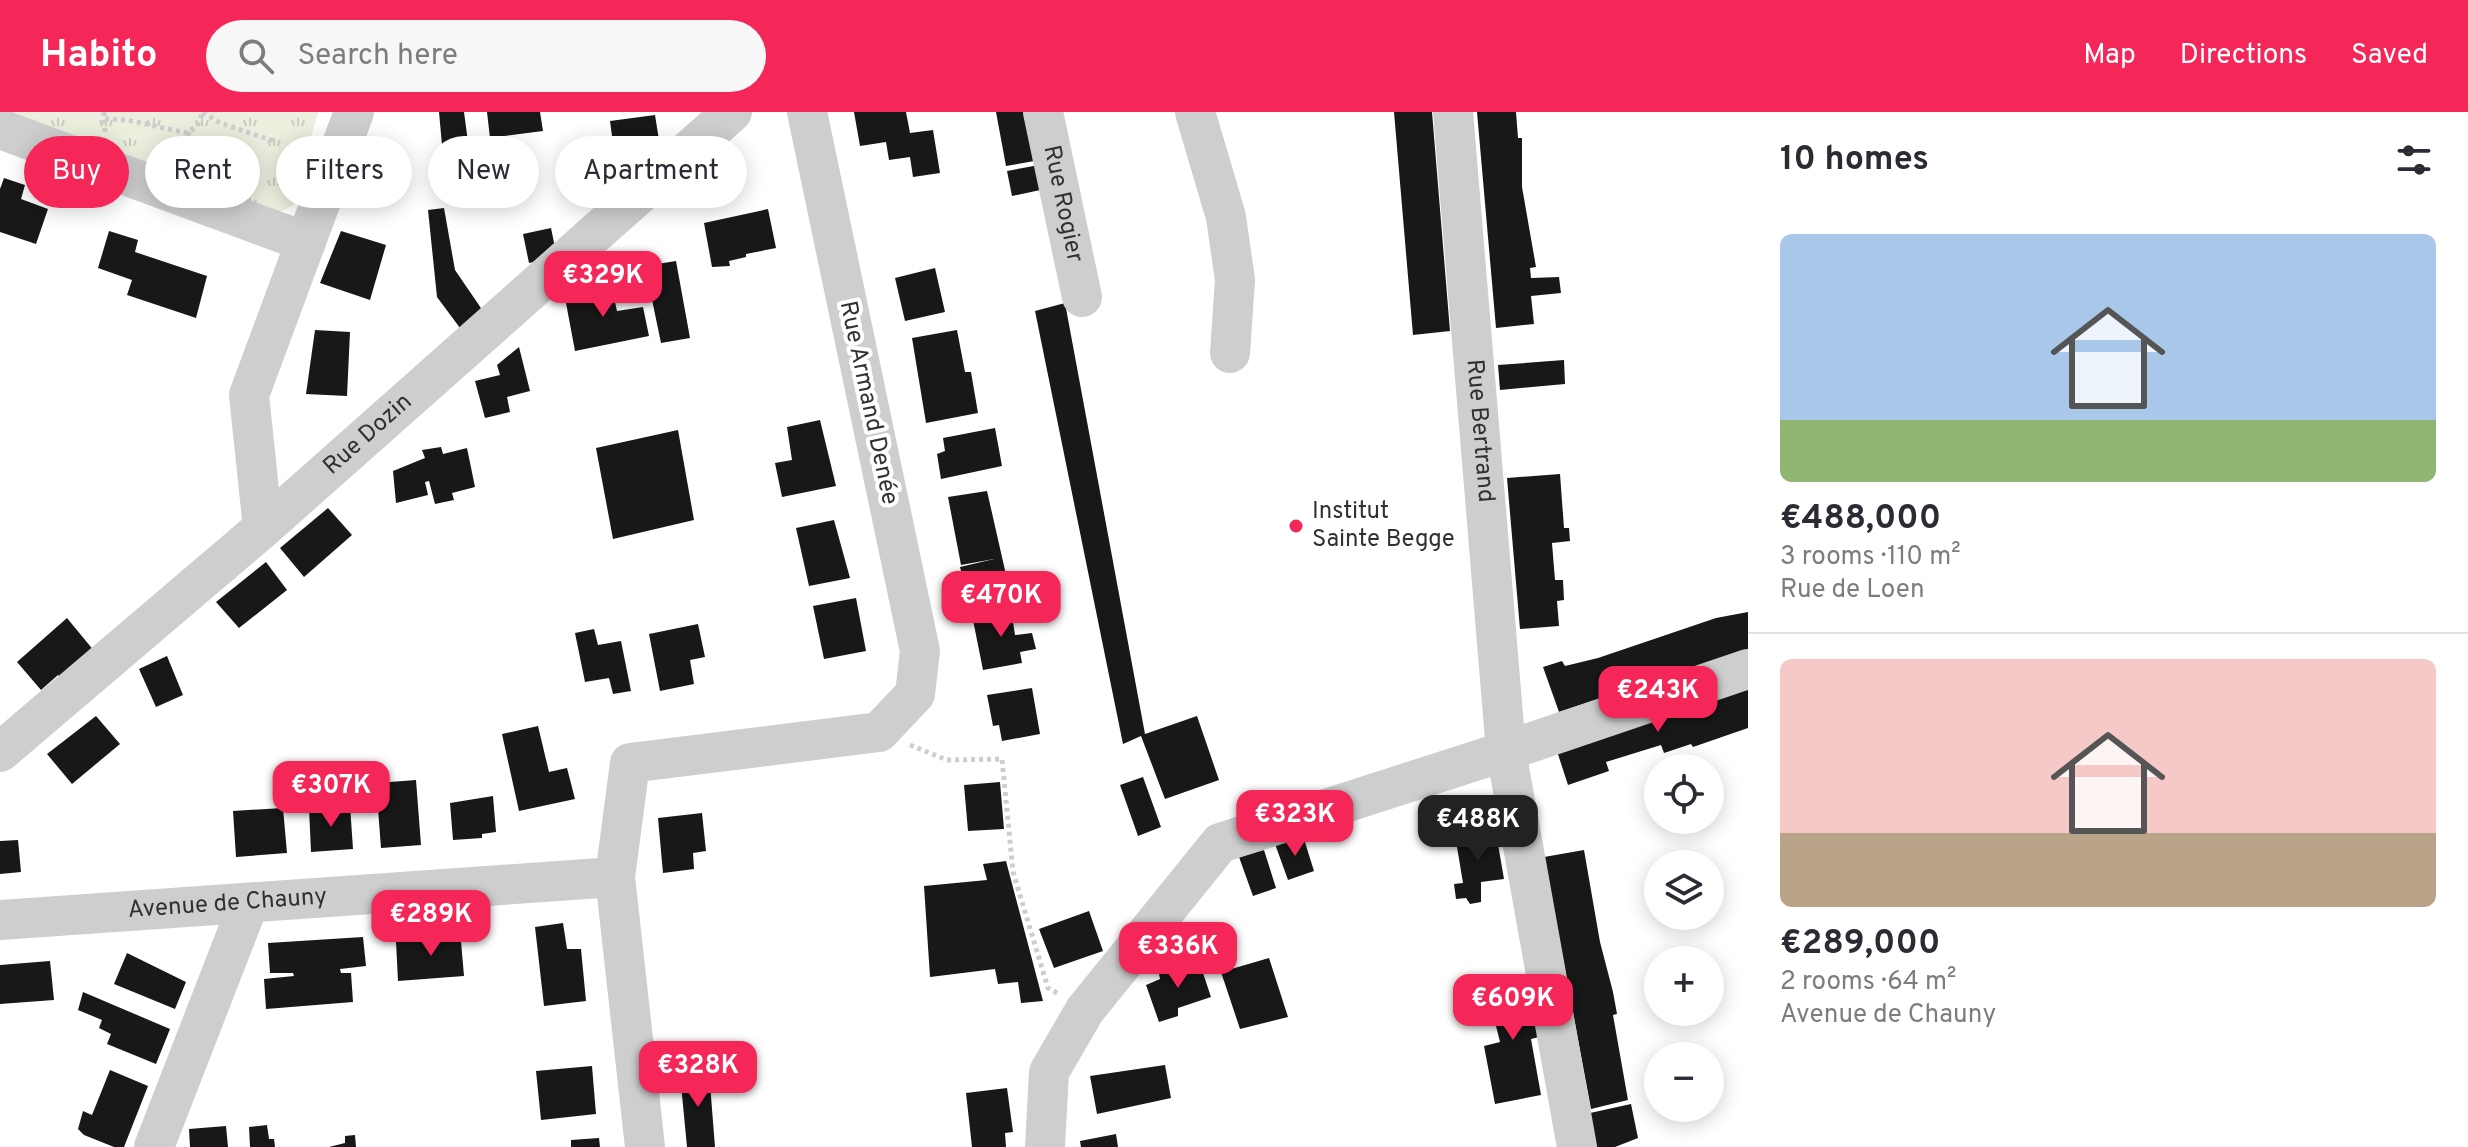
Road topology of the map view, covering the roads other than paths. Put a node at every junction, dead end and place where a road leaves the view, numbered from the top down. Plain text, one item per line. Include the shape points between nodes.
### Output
1 (354, 112) edge
2 (732, 112) edge
3 (807, 112) edge
4 (1043, 112) edge
5 (1195, 112) edge
6 (1453, 112) edge
7 (0, 129) edge
8 (306, 242) junction
9 (1082, 297) dead end
10 (1230, 353) dead end
11 (263, 528) junction
12 (1748, 669) edge
13 (1506, 751) junction
14 (0, 752) edge
15 (615, 877) junction
16 (248, 905) junction
17 (0, 920) edge
18 (154, 1147) edge
19 (645, 1147) edge
20 (1045, 1147) edge
21 (1577, 1147) edge

1 - 8 street
2 - 11 street, Rue Dozin
3 - 15 street, Rue Armand Denée via 920,651 915,694 879,732 630,763
4 - 9 street, Rue Rogier
5 - 10 street via 1226,217 1235,280
6 - 13 street, Rue Bertrand
7 - 8 street
8 - 11 street via 249,395
11 - 14 street, Rue Dozin
12 - 13 street
13 - 20 street via 1220,843 1085,1010 1049,1072
13 - 21 street, Rue Bertrand
15 - 16 street, Avenue de Chauny
15 - 19 street
16 - 17 street, Avenue de Chauny
16 - 18 street

